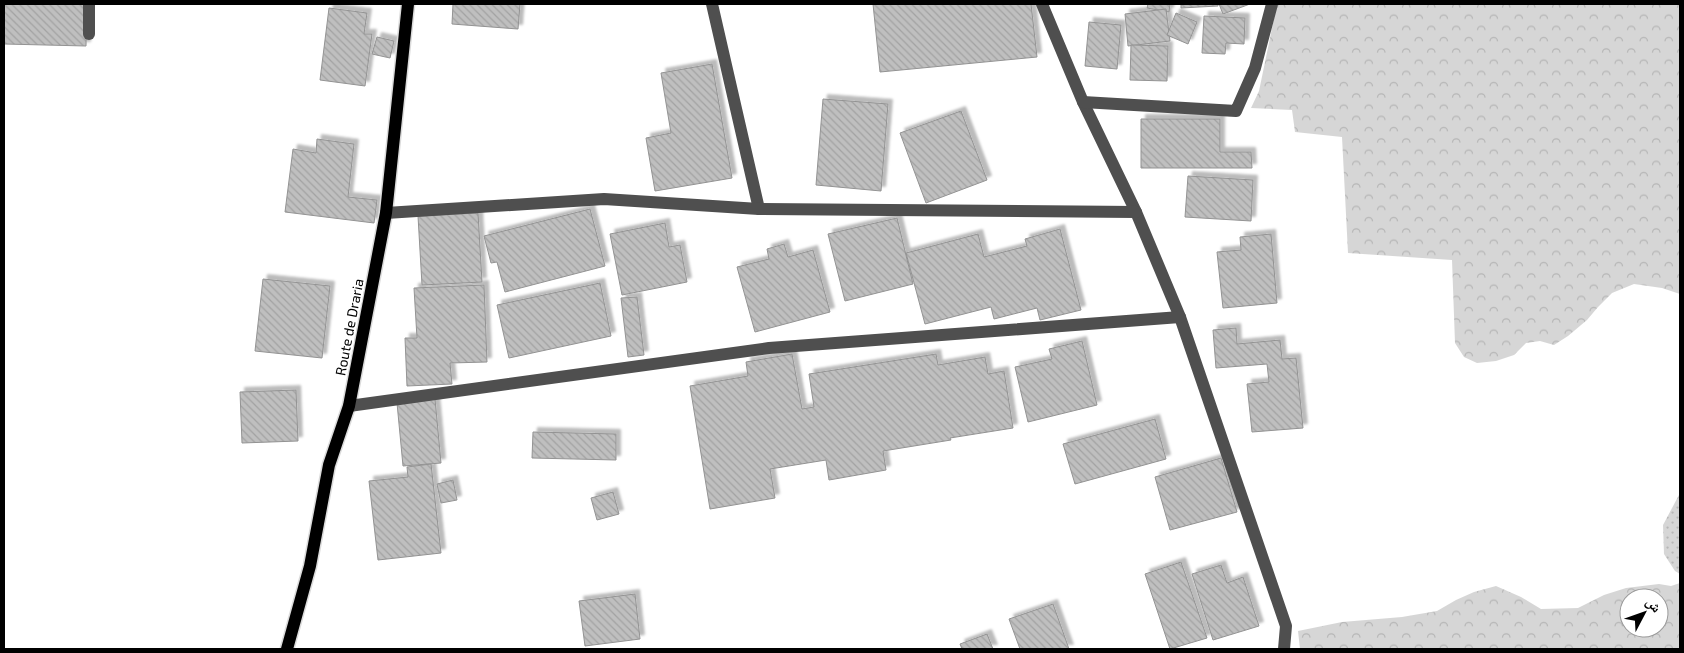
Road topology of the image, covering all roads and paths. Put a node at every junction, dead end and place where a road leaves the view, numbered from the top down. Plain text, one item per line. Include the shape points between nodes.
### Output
1 (89, 4) edge
2 (408, 4) edge
3 (712, 4) edge
4 (1042, 4) edge
5 (1272, 4) edge
6 (89, 34) dead end
7 (1083, 102) junction
8 (759, 209) junction
9 (1136, 212) junction
10 (386, 213) junction
11 (1180, 317) junction
12 (349, 406) junction
13 (287, 649) edge
14 (1284, 649) edge

1 - 6 street
2 - 10 main road, Route de Draria
3 - 8 street
4 - 7 street
5 - 7 street via 1255,68 1236,112
7 - 9 street
8 - 9 street
8 - 10 street via 604,199
9 - 11 street
10 - 12 main road, Route de Draria
11 - 12 street via 769,348
11 - 14 street via 1286,626
12 - 13 main road, Route de Draria via 329,465 310,566

